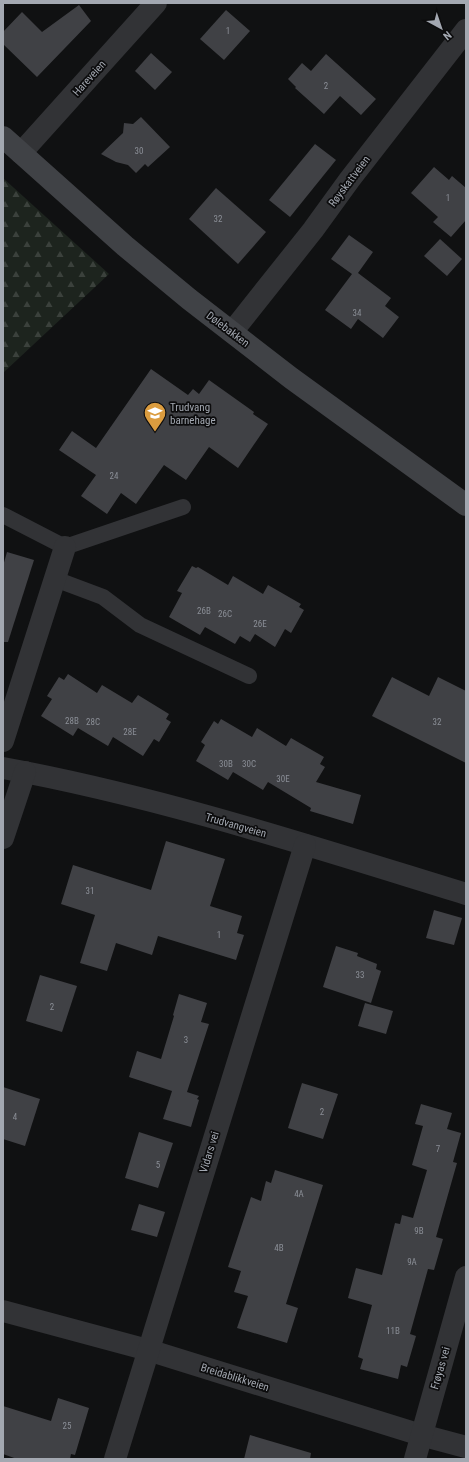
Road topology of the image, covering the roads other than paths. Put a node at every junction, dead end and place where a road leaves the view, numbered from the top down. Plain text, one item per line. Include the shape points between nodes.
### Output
1 (156, 3) edge
2 (466, 30) edge
3 (3, 137) edge
4 (21, 154) junction
5 (232, 332) junction
6 (465, 503) edge
7 (183, 507) dead end
8 (3, 515) edge
9 (65, 547) junction
10 (55, 579) junction
11 (249, 676) dead end
12 (3, 741) edge
13 (3, 768) edge
14 (25, 772) junction
15 (3, 838) edge
16 (305, 845) junction
17 (466, 894) edge
18 (466, 1277) edge
19 (3, 1311) edge
20 (148, 1350) junction
21 (421, 1435) junction
22 (466, 1447) edge
23 (115, 1459) edge
24 (415, 1459) edge

1 - 4 street, Hareveien
2 - 5 street, Røyskattveien
3 - 4 main road, Dølebakken
4 - 5 main road, Dølebakken via 125,246
5 - 6 main road, Dølebakken via 291,378
7 - 9 lane
8 - 9 lane
9 - 10 street
10 - 11 lane via 103,597 140,625
10 - 12 street
13 - 14 street, Trudvangveien
14 - 15 street
14 - 16 street, Trudvangveien via 170,806
16 - 17 street, Trudvangveien
16 - 20 street, Vidars vei
18 - 21 street, Frøyas vei
19 - 20 street, Breidablikkveien
20 - 21 street, Breidablikkveien
20 - 23 street, Vidars vei
21 - 22 street, Breidablikkveien
21 - 24 street, Frøyas vei

